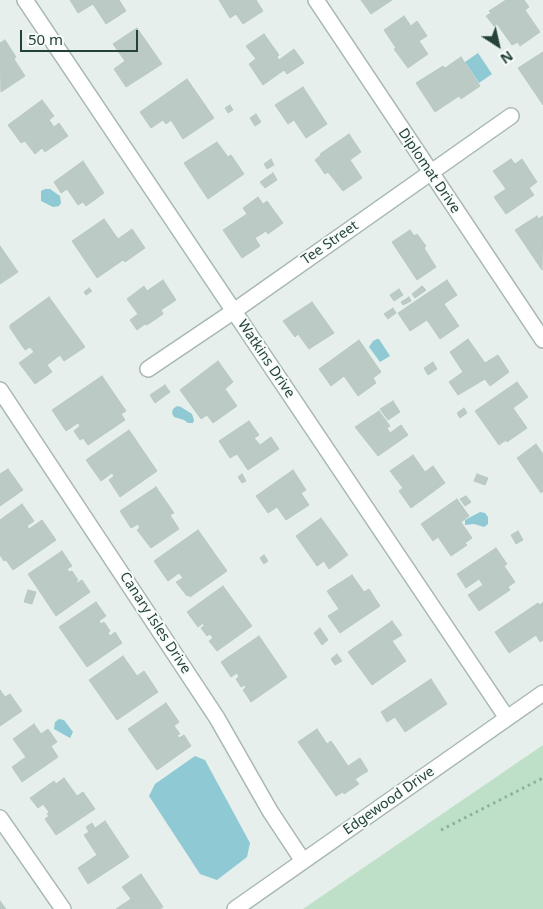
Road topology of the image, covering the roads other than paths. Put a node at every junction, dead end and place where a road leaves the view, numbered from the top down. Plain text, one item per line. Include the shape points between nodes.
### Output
1 (26, 0) edge
2 (316, 0) edge
3 (511, 116) dead end
4 (430, 173) junction
5 (234, 311) junction
6 (543, 340) edge
7 (148, 369) dead end
8 (0, 390) edge
9 (543, 693) edge
10 (506, 718) junction
11 (0, 818) edge
12 (303, 861) junction
13 (63, 909) edge
14 (235, 909) edge

1 - 5 street, Watkins Drive
2 - 4 street, Diplomat Drive
3 - 4 street, Tee Street
4 - 5 street, Tee Street
4 - 6 street, Diplomat Drive
5 - 7 street, Tee Street
5 - 10 street, Watkins Drive
8 - 12 street, Canary Isles Drive via 217,718 270,811
9 - 10 street, Edgewood Drive
10 - 12 street, Edgewood Drive
11 - 13 street
12 - 14 street, Edgewood Drive

